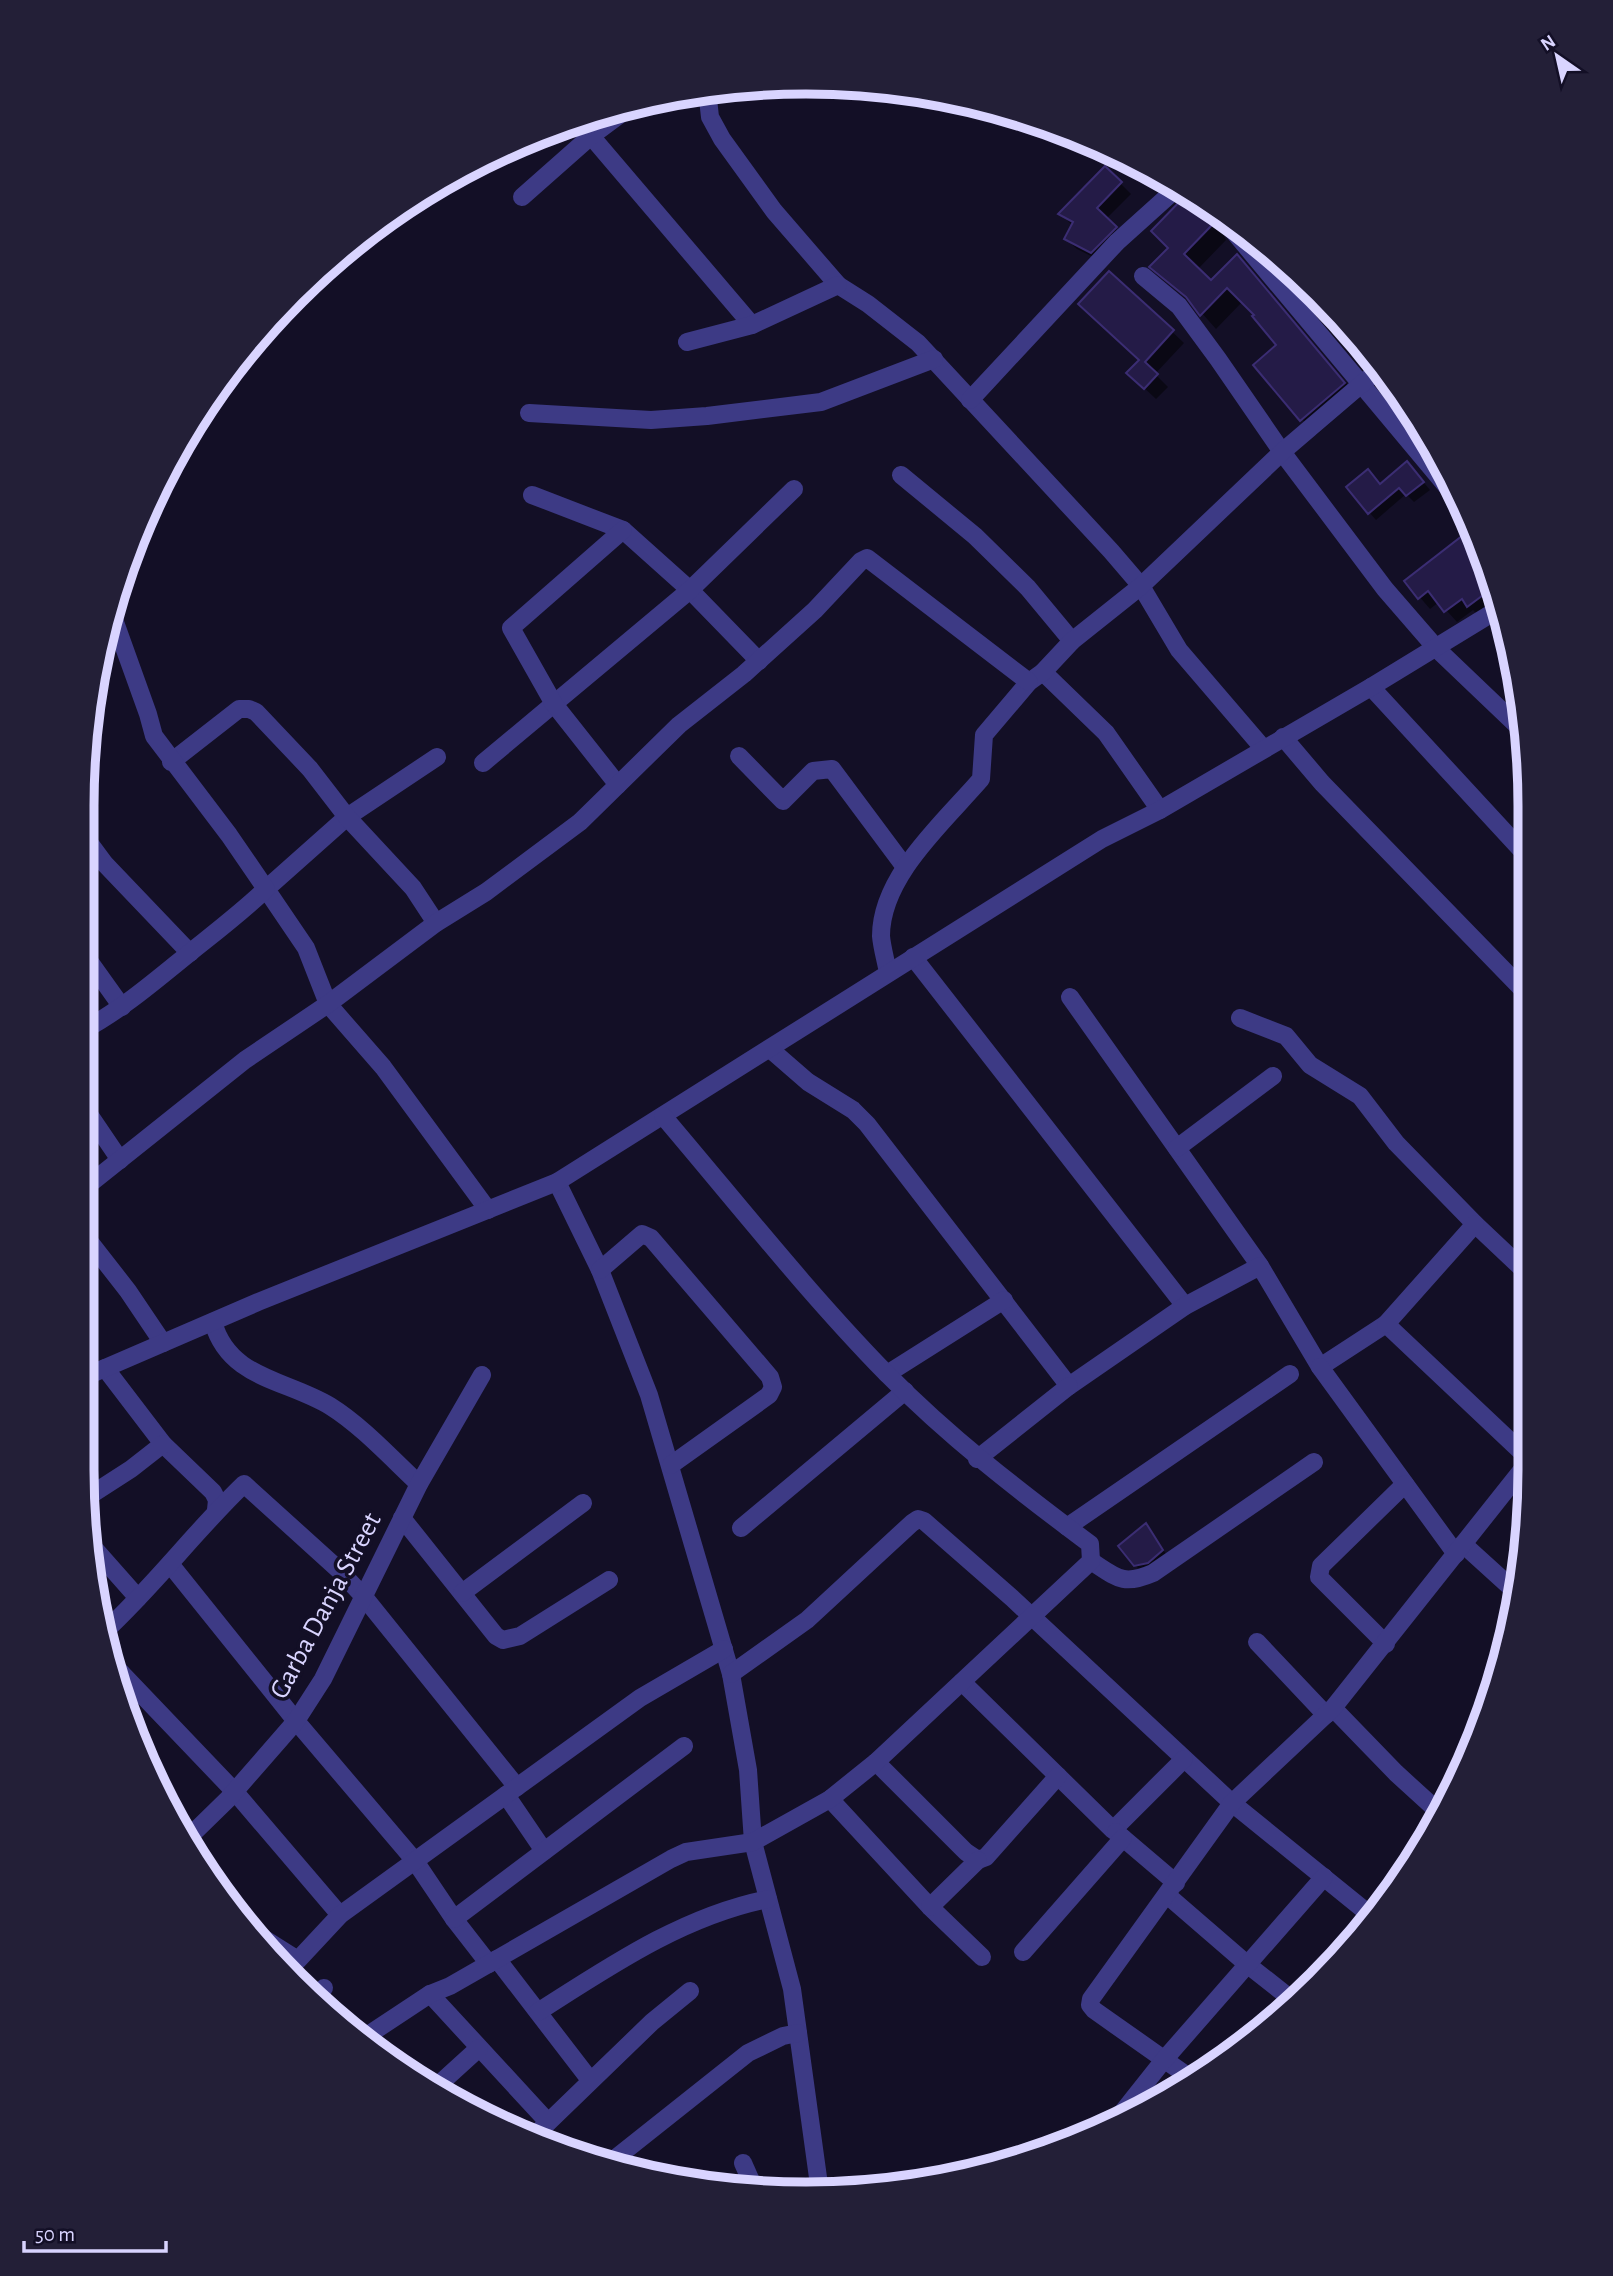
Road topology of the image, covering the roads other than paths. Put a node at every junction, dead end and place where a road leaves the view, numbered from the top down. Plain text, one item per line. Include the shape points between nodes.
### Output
1 (708, 102) edge
2 (610, 123) edge
3 (591, 136) junction
4 (1170, 195) edge
5 (522, 197) dead end
6 (1248, 248) edge
7 (1143, 276) dead end
8 (838, 285) junction
9 (752, 325) junction
10 (687, 342) dead end
11 (934, 359) junction
12 (1372, 375) edge
13 (1362, 384) junction
14 (970, 400) junction
15 (529, 414) dead end
16 (1282, 452) junction
17 (1434, 471) edge
18 (901, 475) dead end
19 (794, 489) dead end
20 (532, 495) dead end
21 (622, 530) junction
22 (1141, 586) junction
23 (690, 590) junction
24 (1492, 614) edge
25 (117, 629) edge
26 (1072, 641) junction
27 (1437, 649) junction
28 (759, 661) junction
29 (1036, 677) junction
30 (1371, 687) junction
31 (554, 704) junction
32 (1513, 721) edge
33 (1283, 737) junction
34 (1263, 748) junction
35 (738, 756) dead end
36 (437, 757) dead end
37 (172, 762) junction
38 (483, 763) dead end
39 (618, 785) junction
40 (1160, 810) junction
41 (347, 817) junction
42 (1518, 845) edge
43 (94, 849) edge
44 (905, 867) junction
45 (266, 889) junction
46 (436, 923) junction
47 (190, 953) junction
48 (913, 957) junction
49 (94, 968) edge
50 (888, 974) junction
51 (1518, 985) edge
52 (1070, 998) dead end
53 (328, 1004) junction
54 (122, 1007) junction
55 (1240, 1018) dead end
56 (94, 1024) edge
57 (770, 1049) junction
58 (1273, 1076) dead end
59 (663, 1116) junction
60 (94, 1122) edge
61 (1177, 1148) junction
62 (120, 1160) junction
63 (94, 1181) edge
64 (557, 1182) junction
65 (488, 1210) junction
66 (1475, 1224) junction
67 (94, 1247) edge
68 (1518, 1265) edge
69 (1260, 1266) junction
70 (600, 1270) junction
71 (1004, 1300) junction
72 (1185, 1306) junction
73 (213, 1322) junction
74 (1386, 1324) junction
75 (163, 1343) junction
76 (1320, 1367) junction
77 (105, 1368) junction
78 (94, 1373) edge
79 (887, 1374) junction
80 (1290, 1374) dead end
81 (482, 1375) dead end
82 (1069, 1386) junction
83 (905, 1391) junction
84 (163, 1444) junction
85 (1518, 1450) edge
86 (978, 1459) junction
87 (1314, 1462) dead end
88 (671, 1465) junction
89 (1518, 1474) edge
90 (419, 1484) junction
91 (1405, 1484) junction
92 (95, 1491) edge
93 (583, 1503) dead end
94 (216, 1510) junction
95 (402, 1518) junction
96 (1067, 1527) junction
97 (741, 1528) dead end
98 (1460, 1549) junction
99 (100, 1555) edge
100 (1091, 1561) junction
101 (170, 1564) junction
102 (610, 1580) dead end
103 (1508, 1586) edge
104 (462, 1593) junction
105 (364, 1597) junction
106 (138, 1598) junction
107 (1031, 1618) junction
108 (112, 1624) edge
109 (1257, 1642) dead end
110 (1386, 1644) junction
111 (724, 1649) junction
112 (731, 1674) junction
113 (126, 1678) edge
114 (962, 1682) junction
115 (1329, 1711) junction
116 (296, 1721) junction
117 (684, 1746) dead end
118 (1184, 1759) junction
119 (876, 1762) junction
120 (1058, 1776) junction
121 (512, 1791) junction
122 (234, 1792) junction
123 (830, 1799) junction
124 (1232, 1803) junction
125 (1433, 1807) edge
126 (194, 1832) edge
127 (1118, 1834) junction
128 (753, 1842) junction
129 (544, 1851) junction
130 (978, 1860) junction
131 (415, 1861) junction
132 (1324, 1877) junction
133 (1171, 1889) junction
134 (768, 1899) junction
135 (930, 1907) junction
136 (1365, 1911) edge
137 (340, 1915) junction
138 (454, 1919) junction
139 (279, 1948) edge
140 (1023, 1952) dead end
141 (982, 1957) dead end
142 (493, 1961) junction
143 (1248, 1965) junction
144 (690, 1991) dead end
145 (430, 1994) junction
146 (1286, 1995) edge
147 (538, 2012) junction
148 (371, 2033) edge
149 (798, 2033) junction
150 (480, 2048) junction
151 (1163, 2061) junction
152 (1183, 2073) edge
153 (590, 2080) junction
154 (442, 2081) edge
155 (1129, 2104) edge
156 (548, 2122) junction
157 (540, 2130) edge
158 (618, 2156) edge
159 (743, 2163) dead end
160 (750, 2179) edge
161 (819, 2181) edge

1 - 8 street via 710,117 722,139 774,211
2 - 3 street
3 - 5 street
3 - 9 street
4 - 14 street via 1117,242
6 - 13 street
7 - 16 street via 1179,306
8 - 9 street
8 - 11 street via 918,342
9 - 10 street
11 - 14 street
11 - 15 street via 821,402 651,420
12 - 13 street
13 - 16 street
13 - 17 street
14 - 22 street
16 - 22 street
16 - 27 street via 1385,589
18 - 26 street via 975,536 1028,588
19 - 23 street
20 - 21 street
21 - 23 street
21 - 31 street via 511,628
22 - 26 street
22 - 34 street via 1179,650
23 - 28 street
23 - 31 street
24 - 27 street
25 - 37 street via 154,736
26 - 29 street
27 - 30 street
27 - 32 street
28 - 29 street via 867,558
28 - 39 street via 679,725
29 - 40 street via 1106,733
29 - 44 street via 984,735 981,779
30 - 33 street
30 - 42 street
31 - 38 street
31 - 39 street
33 - 34 street
33 - 51 street
34 - 40 street
35 - 44 street via 783,800 813,771 832,769
36 - 41 street
37 - 41 street via 239,709 249,709 310,769
37 - 45 street
39 - 46 street via 580,822
40 - 48 street via 1102,839
41 - 45 street
41 - 46 street via 413,888
43 - 47 street
44 - 50 street via 886,902 881,936
45 - 47 street
45 - 53 street via 306,948
46 - 53 street
47 - 54 street
48 - 50 street
48 - 72 street
49 - 54 street
50 - 57 street
52 - 61 street
53 - 62 street via 245,1060
53 - 65 street via 383,1067
54 - 56 street
55 - 66 street via 1286,1036 1310,1065 1360,1096 1396,1143
57 - 59 street
57 - 71 street via 867,1124
58 - 61 street
59 - 64 street
59 - 79 street
60 - 62 street
61 - 69 street
62 - 63 street
64 - 65 street
64 - 70 street
65 - 73 street
66 - 68 street
66 - 74 street
67 - 75 street
69 - 72 street
69 - 76 street
70 - 88 street
70 - 88 street via 642,1234 651,1238 770,1377 773,1387 769,1395
71 - 79 street
71 - 82 street
72 - 82 street
73 - 75 street
73 - 90 street via 225,1350 245,1368 330,1406
74 - 76 street
74 - 85 street
75 - 77 street
76 - 91 street
77 - 78 street
77 - 84 street
79 - 83 street
80 - 96 street
81 - 90 street, Garba Danja Street
82 - 86 street
83 - 86 street
83 - 97 street
84 - 92 street
84 - 94 street via 213,1492
86 - 96 street
87 - 100 street via 1153,1573 1125,1580
88 - 111 street
89 - 98 street
90 - 95 street, Garba Danja Street
91 - 98 street
91 - 110 street via 1321,1566 1319,1577
93 - 104 street
94 - 101 street
94 - 105 street via 244,1484
95 - 104 street
95 - 105 street, Garba Danja Street
96 - 100 street via 1090,1544
98 - 103 street
98 - 110 street
99 - 106 street
100 - 107 street
101 - 106 street
101 - 116 street
102 - 104 street via 520,1636 503,1640
105 - 116 street, Garba Danja Street
105 - 121 street
106 - 108 street
107 - 112 street via 918,1520 807,1620
107 - 114 street
107 - 118 street
109 - 115 street
110 - 115 street
111 - 112 street
111 - 121 street via 640,1698
112 - 128 street via 748,1770
113 - 122 street
114 - 119 street
114 - 120 street
115 - 124 street
115 - 125 street
116 - 122 street, Garba Danja Street
116 - 131 street
117 - 129 street
118 - 124 street
118 - 127 street
119 - 123 street
119 - 130 street
120 - 127 street
120 - 130 street via 986,1857
121 - 129 street
121 - 131 street
122 - 126 street, Garba Danja Street
122 - 137 street
123 - 128 street
123 - 135 street
124 - 132 street
124 - 133 street
127 - 133 street
127 - 140 street
128 - 134 street
128 - 142 street via 685,1852
129 - 138 street
130 - 135 street
131 - 137 street
131 - 138 street
132 - 136 street
132 - 143 street
133 - 143 street
133 - 151 street via 1090,2005
134 - 147 street via 724,1910 638,1950
134 - 149 street via 792,1989
135 - 141 street
137 - 139 street via 298,1960
138 - 142 street
142 - 145 street
142 - 147 street
143 - 146 street
143 - 151 street
144 - 153 street
145 - 148 street
145 - 150 street
147 - 153 street
149 - 158 street via 748,2053
149 - 161 street
150 - 154 street
150 - 156 street
151 - 152 street
151 - 155 street
153 - 156 street
156 - 157 street
159 - 160 street

